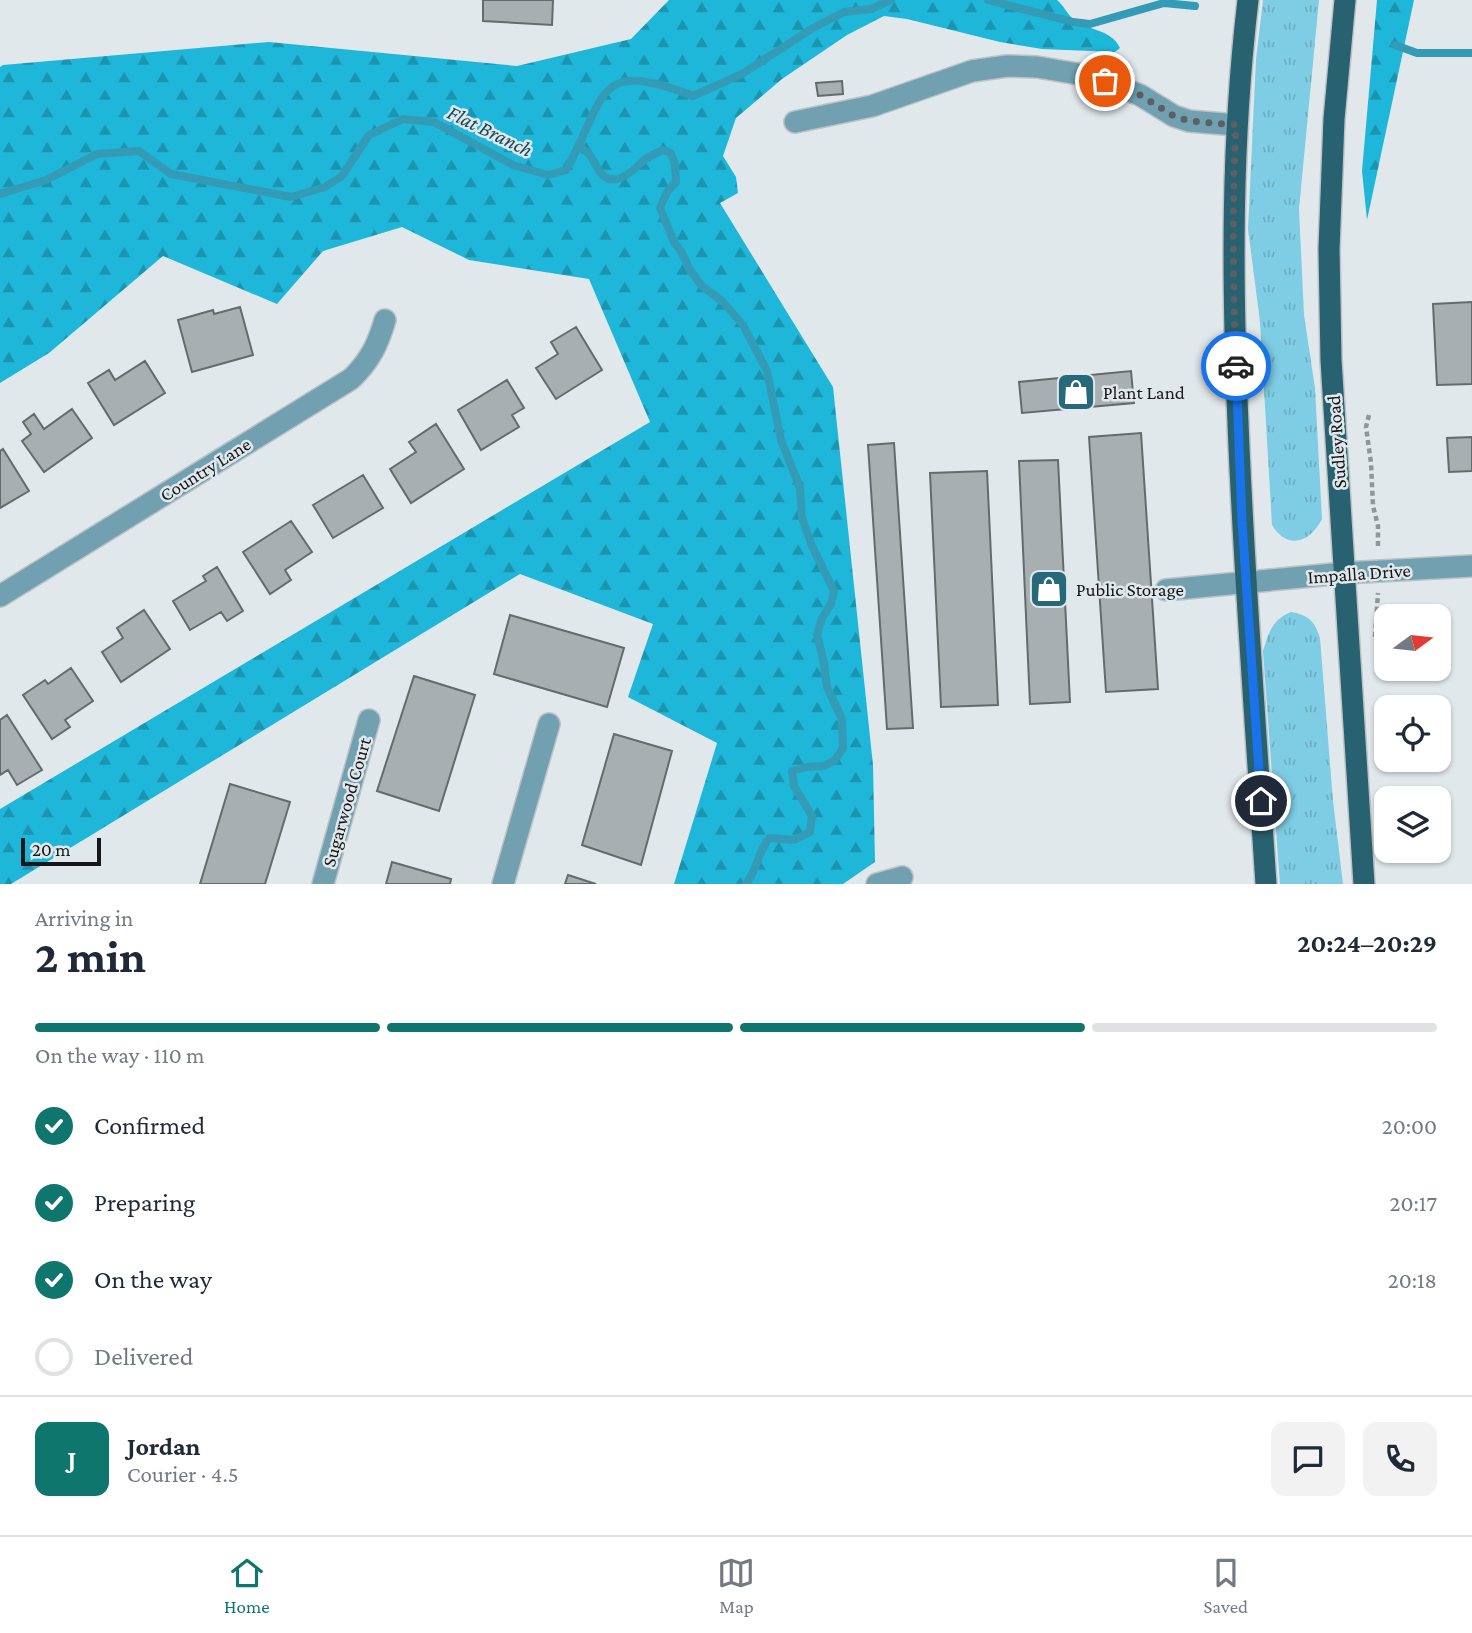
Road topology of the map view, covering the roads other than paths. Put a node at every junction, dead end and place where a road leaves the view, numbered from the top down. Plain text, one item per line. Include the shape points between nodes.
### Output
1 (1248, 0) edge
2 (1345, 0) edge
3 (795, 122) dead end
4 (1236, 125) junction
5 (385, 320) dead end
6 (1472, 566) edge
7 (1344, 573) junction
8 (1246, 581) junction
9 (1166, 590) dead end
10 (0, 596) edge
11 (369, 720) dead end
12 (549, 724) dead end
13 (902, 877) dead end
14 (323, 884) edge
15 (503, 884) edge
16 (877, 884) edge
17 (1266, 884) edge
18 (1364, 884) edge

1 - 4 main road
2 - 7 main road, Sudley Road via 1329,249
3 - 4 street via 872,106 972,71 1007,66 1090,76 1140,95 1174,116
4 - 8 main road via 1233,300
5 - 10 street, Country Lane via 374,352 351,379
6 - 7 street, Impalla Drive
7 - 8 street, Impalla Drive
7 - 18 main road, Sudley Road
8 - 9 street, Impalla Drive
8 - 17 main road
11 - 14 street, Sugarwood Court
12 - 15 street
13 - 16 street

